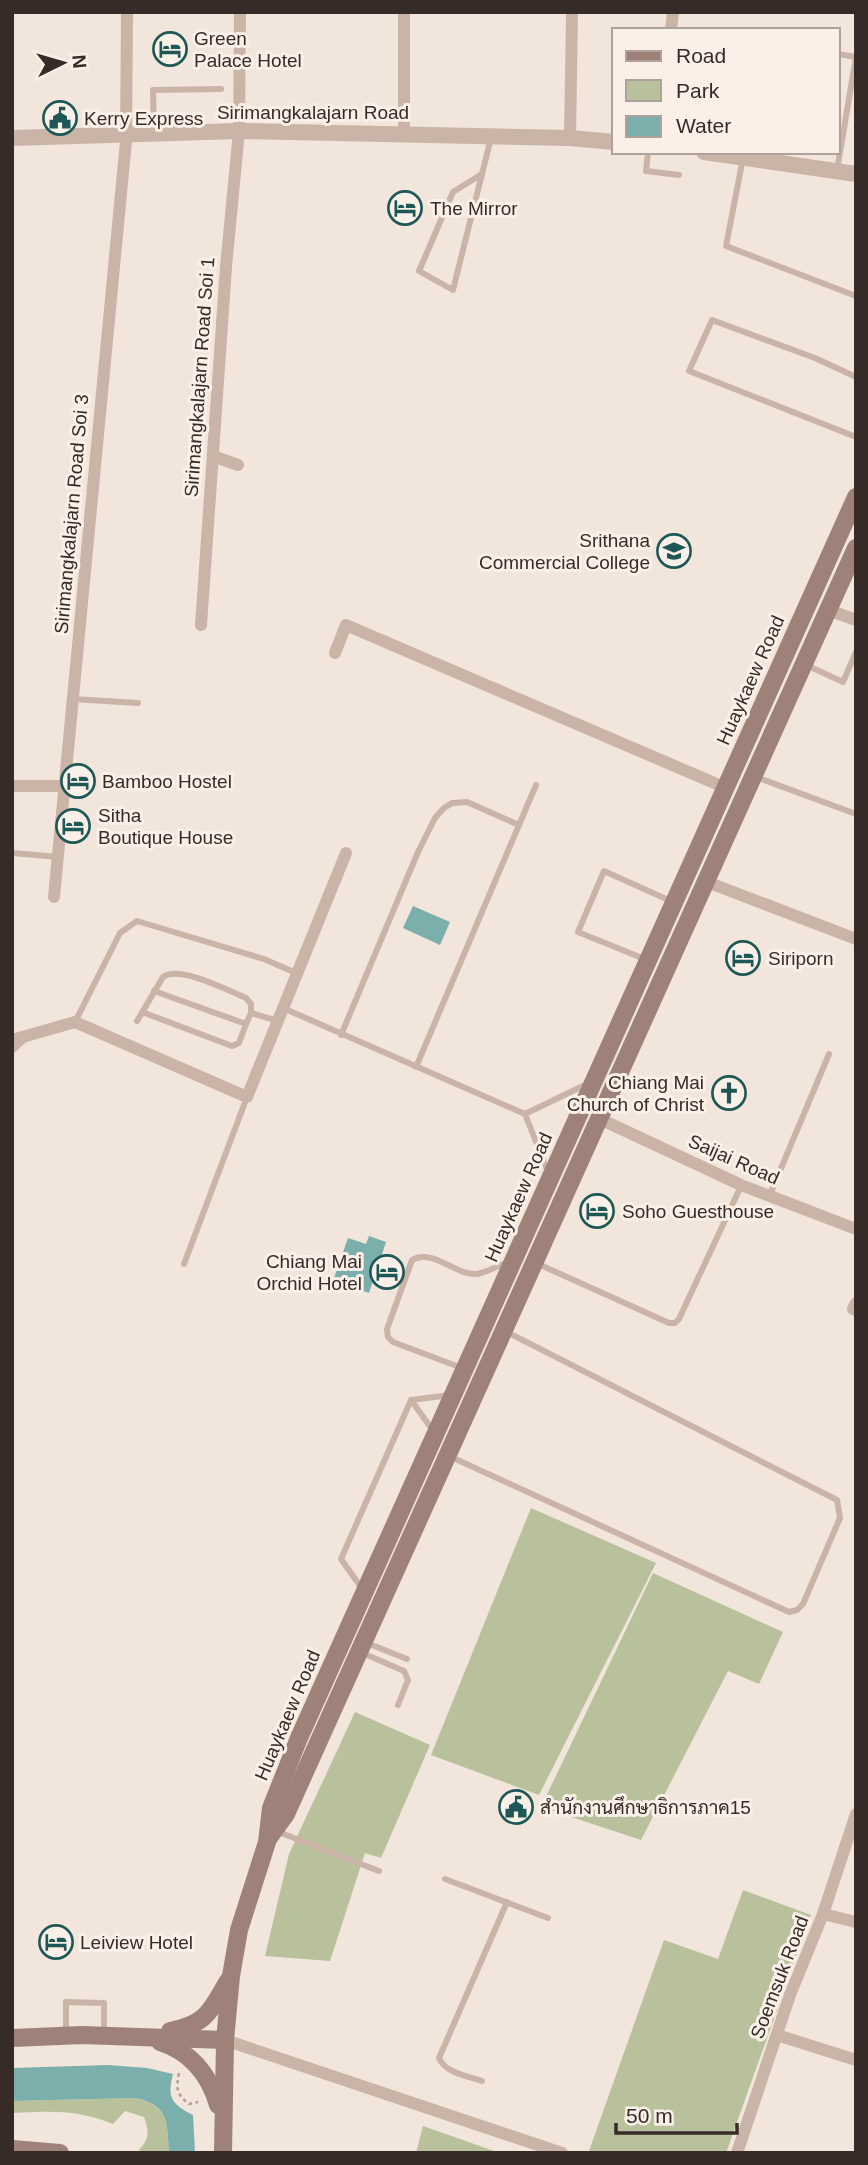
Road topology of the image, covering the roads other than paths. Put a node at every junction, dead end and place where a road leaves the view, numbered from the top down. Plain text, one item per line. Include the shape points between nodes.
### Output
1 (127, 12) edge
2 (240, 12) edge
3 (404, 12) edge
4 (572, 12) edge
5 (856, 57) edge
6 (221, 89) dead end
7 (239, 131) junction
8 (404, 134) junction
9 (126, 135) junction
10 (154, 135) junction
11 (492, 136) junction
12 (12, 138) edge
13 (570, 138) junction
14 (612, 142) edge
15 (840, 149) edge
16 (648, 154) edge
17 (717, 154) edge
18 (839, 154) edge
19 (743, 158) junction
20 (836, 172) junction
21 (482, 174) junction
22 (856, 174) edge
23 (679, 175) dead end
24 (856, 296) edge
25 (856, 377) edge
26 (856, 437) edge
27 (213, 456) junction
28 (238, 466) dead end
29 (856, 497) edge
30 (856, 548) edge
31 (828, 610) junction
32 (856, 620) edge
33 (201, 625) dead end
34 (856, 652) edge
35 (335, 653) dead end
36 (804, 664) junction
37 (73, 699) junction
38 (138, 703) dead end
39 (754, 776) junction
40 (536, 785) dead end
41 (12, 786) edge
42 (65, 786) junction
43 (726, 788) junction
44 (856, 814) edge
45 (519, 825) junction
46 (12, 853) edge
47 (346, 853) dead end
48 (58, 857) junction
49 (688, 873) junction
50 (707, 882) junction
51 (54, 897) dead end
52 (675, 902) junction
53 (856, 939) edge
54 (648, 961) junction
55 (296, 974) junction
56 (154, 991) junction
57 (283, 1008) junction
58 (142, 1012) junction
59 (251, 1013) junction
60 (136, 1021) dead end
61 (278, 1021) junction
62 (75, 1022) junction
63 (246, 1024) junction
64 (29, 1035) junction
65 (341, 1035) junction
66 (12, 1040) edge
67 (12, 1051) edge
68 (829, 1054) dead end
69 (416, 1067) junction
70 (593, 1081) junction
71 (247, 1097) junction
72 (525, 1114) junction
73 (600, 1119) junction
74 (550, 1177) junction
75 (741, 1185) junction
76 (769, 1197) junction
77 (856, 1229) edge
78 (513, 1260) junction
79 (534, 1262) junction
80 (184, 1264) dead end
81 (504, 1330) junction
82 (464, 1369) junction
83 (453, 1395) junction
84 (411, 1400) junction
85 (435, 1434) junction
86 (447, 1455) junction
87 (364, 1592) junction
88 (360, 1646) junction
89 (407, 1659) dead end
90 (398, 1705) dead end
91 (856, 1814) edge
92 (270, 1836) junction
93 (379, 1871) dead end
94 (445, 1879) dead end
95 (507, 1902) junction
96 (823, 1914) junction
97 (548, 1919) dead end
98 (856, 1922) edge
99 (231, 1976) junction
100 (104, 2035) junction
101 (777, 2035) junction
102 (66, 2036) junction
103 (143, 2036) junction
104 (12, 2038) edge
105 (225, 2040) junction
106 (856, 2060) edge
107 (482, 2081) dead end
108 (222, 2118) junction
109 (12, 2148) edge
110 (60, 2153) edge
111 (223, 2153) edge
112 (562, 2153) edge
113 (737, 2153) edge

1 - 9 street, Sirimangkalajarn Road Soi 3
2 - 7 street, Sirimangkalajarn Road Soi 1
3 - 8 street
4 - 13 street
5 - 15 lane
6 - 10 lane via 153,90
7 - 8 street, Sirimangkalajarn Road
7 - 10 street, Sirimangkalajarn Road
7 - 27 street, Sirimangkalajarn Road Soi 1
8 - 11 street, Sirimangkalajarn Road
9 - 10 street, Sirimangkalajarn Road
9 - 12 street, Sirimangkalajarn Road
9 - 37 street, Sirimangkalajarn Road Soi 3
11 - 13 street, Sirimangkalajarn Road
11 - 21 lane
13 - 14 street, Sirimangkalajarn Road
16 - 23 lane via 646,171
17 - 19 street
18 - 20 lane
19 - 20 street
19 - 24 lane via 726,246
20 - 22 street
21 - 21 lane via 478,187 453,290 419,271 453,192
25 - 26 lane via 712,320 689,371
27 - 28 street
27 - 33 street, Sirimangkalajarn Road Soi 1
29 - 43 main road, Huaykaew Road
30 - 31 main road, Huaykaew Road
31 - 32 street
31 - 36 main road, Huaykaew Road
34 - 36 lane via 843,682
35 - 43 street via 346,625
36 - 39 main road, Huaykaew Road
37 - 38 lane
37 - 42 street, Sirimangkalajarn Road Soi 3
39 - 44 lane
39 - 50 main road, Huaykaew Road
40 - 45 lane
41 - 42 street
42 - 48 street, Sirimangkalajarn Road Soi 3
43 - 49 main road, Huaykaew Road
45 - 65 lane via 467,802 452,803 435,818
45 - 69 lane
46 - 48 lane
47 - 55 street
48 - 51 street, Sirimangkalajarn Road Soi 3
49 - 50 main road
49 - 52 main road, Huaykaew Road
50 - 53 street
50 - 73 main road, Huaykaew Road
52 - 54 main road, Huaykaew Road
52 - 54 lane via 604,871 578,932
54 - 70 main road, Huaykaew Road
55 - 57 street
55 - 62 lane via 264,958 137,921 120,933
56 - 58 lane
56 - 59 lane via 168,972 182,974 246,998
56 - 63 lane
57 - 61 street
57 - 65 lane
58 - 60 lane
58 - 63 lane via 232,1046 239,1043
59 - 61 lane
59 - 63 lane
61 - 71 street
62 - 64 street
62 - 71 street
64 - 66 street
64 - 67 lane
65 - 69 lane
68 - 76 lane
69 - 72 lane
70 - 72 lane
70 - 74 main road, Huaykaew Road
71 - 80 lane
72 - 74 lane
73 - 75 street, Saijai Road
73 - 79 main road, Huaykaew Road
74 - 78 main road, Huaykaew Road
75 - 76 street, Saijai Road
75 - 79 lane via 675,1323
76 - 77 street, Saijai Road
78 - 82 main road, Huaykaew Road
78 - 82 lane via 474,1274 427,1257 412,1260 388,1337
79 - 81 main road, Huaykaew Road
81 - 86 main road, Huaykaew Road
81 - 86 lane via 837,1500 839,1518 803,1604 789,1612
82 - 83 main road, Huaykaew Road
83 - 84 lane
83 - 85 main road, Huaykaew Road
84 - 85 lane
84 - 87 lane via 341,1559
85 - 87 main road, Huaykaew Road
86 - 88 main road, Huaykaew Road
87 - 92 main road, Huaykaew Road via 271,1808
88 - 89 lane
88 - 90 lane via 404,1671 408,1680
88 - 92 main road, Huaykaew Road via 286,1814
91 - 96 street, Soemsuk Road
92 - 93 lane
92 - 99 main road, Huaykaew Road via 239,1930
94 - 95 lane
95 - 97 lane
95 - 107 lane via 439,2058 449,2069
96 - 98 street
96 - 101 street, Soemsuk Road
99 - 103 main road via 209,2012 192,2027
99 - 105 main road, Huaykaew Road
100 - 102 main road
100 - 102 lane via 104,2003 66,2002
100 - 103 main road
101 - 106 street
101 - 113 street, Soemsuk Road
102 - 104 main road
103 - 105 main road
103 - 108 main road via 189,2056 212,2086
105 - 108 main road, Huaykaew Road
105 - 112 street
108 - 111 main road
109 - 110 main road

